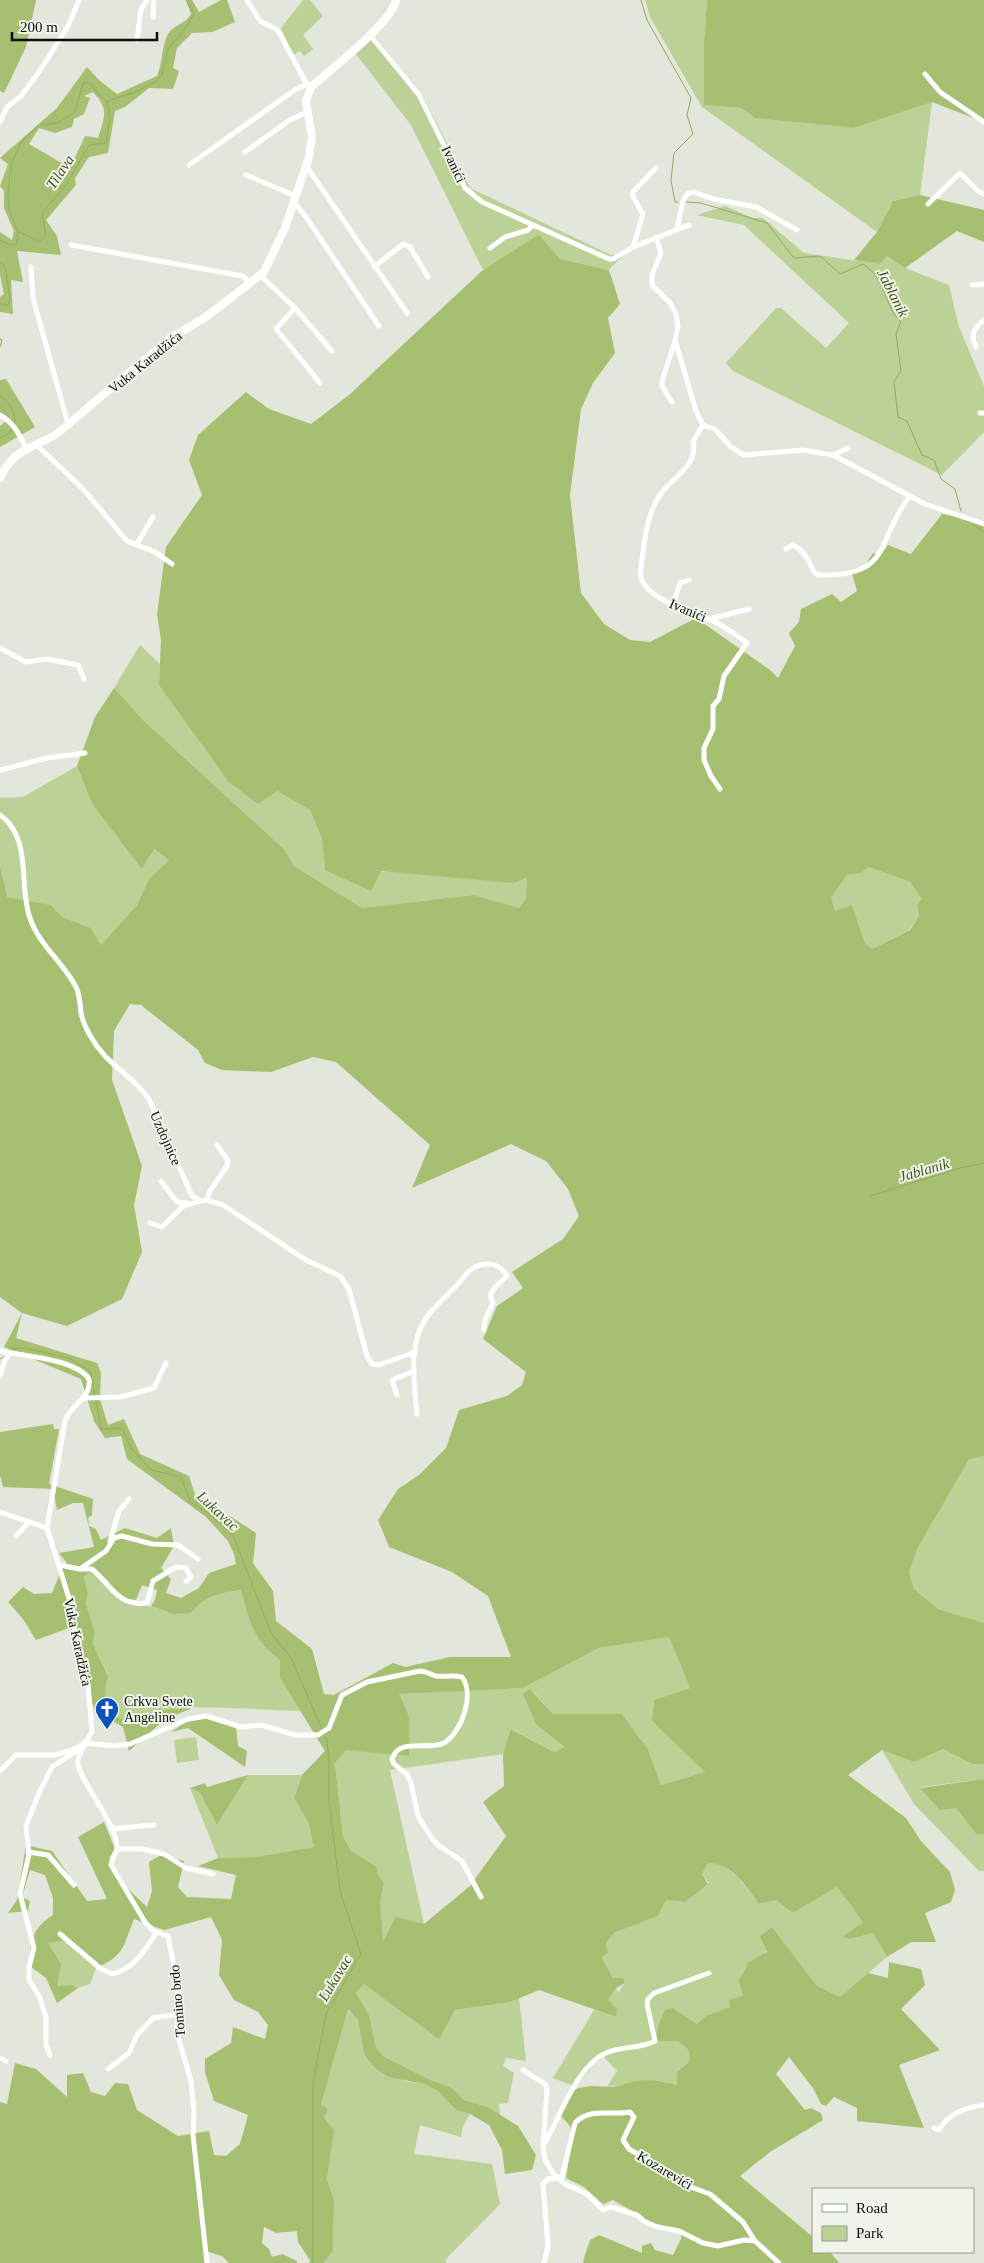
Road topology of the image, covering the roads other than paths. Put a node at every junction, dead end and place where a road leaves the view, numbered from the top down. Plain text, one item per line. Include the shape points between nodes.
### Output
1 (79, 0) edge
2 (148, 0) edge
3 (154, 0) edge
4 (247, 0) edge
5 (396, 0) edge
6 (152, 17) dead end
7 (370, 35) junction
8 (137, 40) dead end
9 (925, 74) dead end
10 (310, 86) junction
11 (307, 112) junction
12 (0, 122) edge
13 (984, 122) edge
14 (245, 152) dead end
15 (189, 165) dead end
16 (307, 167) junction
17 (656, 168) dead end
18 (246, 175) dead end
19 (984, 194) edge
20 (295, 199) junction
21 (928, 204) dead end
22 (532, 226) junction
23 (689, 226) dead end
24 (677, 229) junction
25 (797, 230) dead end
26 (656, 237) junction
27 (71, 245) dead end
28 (633, 247) junction
29 (490, 248) dead end
30 (31, 267) dead end
31 (374, 267) junction
32 (261, 276) junction
33 (428, 277) dead end
34 (984, 284) edge
35 (250, 285) junction
36 (972, 285) dead end
37 (296, 308) junction
38 (407, 313) dead end
39 (984, 320) edge
40 (379, 326) dead end
41 (675, 340) junction
42 (976, 347) dead end
43 (332, 351) dead end
44 (320, 383) dead end
45 (672, 402) dead end
46 (0, 415) edge
47 (68, 424) junction
48 (703, 425) junction
49 (37, 444) junction
50 (26, 448) junction
51 (848, 448) dead end
52 (833, 455) junction
53 (0, 478) edge
54 (909, 497) junction
55 (153, 517) dead end
56 (984, 524) edge
57 (137, 544) junction
58 (786, 549) dead end
59 (172, 564) dead end
60 (689, 580) dead end
61 (673, 605) junction
62 (749, 609) dead end
63 (708, 619) junction
64 (0, 648) edge
65 (84, 679) dead end
66 (84, 754) dead end
67 (0, 770) edge
68 (720, 789) dead end
69 (0, 815) edge
70 (217, 1145) dead end
71 (161, 1181) dead end
72 (208, 1200) junction
73 (201, 1201) junction
74 (189, 1204) junction
75 (150, 1223) dead end
76 (484, 1330) dead end
77 (0, 1351) edge
78 (415, 1352) junction
79 (10, 1353) junction
80 (166, 1363) dead end
81 (414, 1372) junction
82 (0, 1376) edge
83 (397, 1395) dead end
84 (85, 1398) junction
85 (417, 1414) dead end
86 (128, 1500) dead end
87 (0, 1512) edge
88 (29, 1522) junction
89 (47, 1528) junction
90 (16, 1536) dead end
91 (110, 1541) junction
92 (198, 1558) dead end
93 (60, 1565) junction
94 (80, 1570) junction
95 (186, 1581) dead end
96 (85, 1743) junction
97 (0, 1771) edge
98 (154, 1825) dead end
99 (111, 1829) junction
100 (117, 1849) junction
101 (28, 1852) junction
102 (213, 1874) dead end
103 (74, 1885) dead end
104 (481, 1897) dead end
105 (156, 1932) junction
106 (60, 1934) dead end
107 (709, 1973) dead end
108 (178, 2014) junction
109 (50, 2055) dead end
110 (0, 2058) edge
111 (6, 2061) dead end
112 (108, 2069) dead end
113 (523, 2070) dead end
114 (984, 2104) edge
115 (934, 2128) dead end
116 (543, 2146) junction
117 (557, 2177) junction
118 (755, 2241) junction
119 (207, 2263) edge
120 (544, 2263) edge
121 (780, 2263) edge

1 - 12 street via 41,70 7,106
2 - 8 street via 141,9
3 - 6 street
4 - 10 street via 260,21 280,34
5 - 7 street via 393,9
7 - 10 street
7 - 22 street, Ivanići via 419,95 469,193
9 - 13 street via 940,92
10 - 11 street, Vuka Karadžića
10 - 15 street via 296,89
11 - 14 street
11 - 16 street, Vuka Karadžića via 312,142
16 - 20 street, Vuka Karadžića
16 - 31 street
17 - 28 street via 632,195 643,214
18 - 20 street
19 - 21 street via 960,173
20 - 32 street, Vuka Karadžića via 282,235
20 - 40 street
22 - 28 street, Ivanići via 609,259
22 - 29 street via 505,237
23 - 24 street, Ivanići
24 - 25 street via 683,200 694,192 756,207
24 - 26 street, Ivanići
26 - 28 street, Ivanići
26 - 41 street via 661,253 652,275 652,285 673,307 678,323
27 - 35 street via 243,276
30 - 47 street via 33,298
31 - 33 street via 403,244 410,248
31 - 38 street
32 - 35 street, Vuka Karadžića
32 - 37 street
34 - 36 street
35 - 47 street, Vuka Karadžića via 169,339
37 - 43 street
37 - 44 street via 276,329
39 - 42 street via 973,334
41 - 45 street via 662,381
41 - 48 street
46 - 50 street via 14,426
47 - 49 street, Vuka Karadžića
48 - 52 street via 715,429 731,447 744,455 803,450
48 - 61 street, Ivanići via 693,441 695,448 690,462 654,503 647,533 641,579
49 - 50 street, Vuka Karadžića
49 - 57 street via 84,490 127,541
50 - 53 street, Vuka Karadžića via 9,461
51 - 52 street
52 - 54 street
54 - 56 street
54 - 58 street via 874,561 860,570 818,575 802,550 793,546
55 - 57 street
57 - 59 street
60 - 61 street via 680,583
61 - 63 street, Ivanići
62 - 63 street
63 - 68 street, Ivanići via 747,642 724,676 719,699 713,706 714,729 704,748 704,760
64 - 65 street via 26,662 48,659 78,665
66 - 67 street via 47,758
69 - 73 street, Uzdojnice via 18,839 26,908 39,938 76,987 82,1016 94,1041 148,1098 189,1192
70 - 72 street via 226,1157 227,1166 210,1191
71 - 74 street via 177,1202
72 - 73 street
72 - 78 street via 222,1205 306,1260 340,1276 348,1289 372,1364 379,1365
73 - 74 street
74 - 75 street via 162,1227
76 - 78 street via 493,1302 490,1296 507,1276 496,1266 481,1264 467,1273 423,1322
77 - 79 street
78 - 81 street
79 - 82 street
79 - 84 street via 80,1369 90,1384
80 - 84 street via 154,1388 121,1397
81 - 83 street via 392,1380
81 - 85 street
84 - 89 street via 68,1413 65,1421
86 - 91 street via 119,1511
87 - 88 street
88 - 89 street
88 - 90 street
89 - 93 street
91 - 92 street via 122,1536 152,1544 178,1545
91 - 94 street via 106,1551
93 - 94 street
93 - 96 street, Vuka Karadžića via 88,1685 92,1732
94 - 95 street via 92,1569 115,1595 136,1604 147,1603 153,1581 176,1567 186,1568 191,1577
96 - 97 street via 55,1755 16,1755
96 - 99 street, Tomino brdo via 78,1764
96 - 101 street via 50,1771 29,1816
96 - 104 street via 130,1744 188,1719 206,1716 242,1727 261,1725 295,1735 318,1735 329,1728 342,1695 367,1682 420,1671 434,1676 462,1676 469,1694 466,1710 455,1732 446,1742 434,1746 405,1747 396,1751 392,1759 412,1783 418,1816 431,1837 462,1861
98 - 99 street
99 - 100 street, Tomino brdo
100 - 102 street via 142,1849 164,1854 186,1868
100 - 105 street, Tomino brdo via 111,1865 145,1922
101 - 103 street via 48,1855
101 - 109 street via 20,1894 34,1948 29,1980 46,2017 46,2045
105 - 106 street via 136,1961 112,1974 101,1969
105 - 108 street, Tomino brdo via 168,1936 176,1970
107 - 116 street via 650,1997 647,2004 654,2041 614,2050 598,2058 564,2100 555,2126
108 - 112 street via 153,2018 137,2035 129,2053
108 - 119 street, Tomino brdo via 177,2032 191,2081 193,2135
110 - 111 street
113 - 116 street via 545,2084 547,2089
114 - 115 street via 966,2109 944,2122 939,2130
116 - 117 street via 545,2160
117 - 118 street via 572,2189 587,2194 603,2210 611,2206 703,2243 718,2246
117 - 118 street, Kozarevići via 562,2177 570,2138 579,2119 590,2113 619,2115 630,2112 634,2117 623,2140 629,2150 685,2185 710,2194 743,2222
117 - 120 street via 543,2184 548,2246
118 - 121 street, Kozarevići

